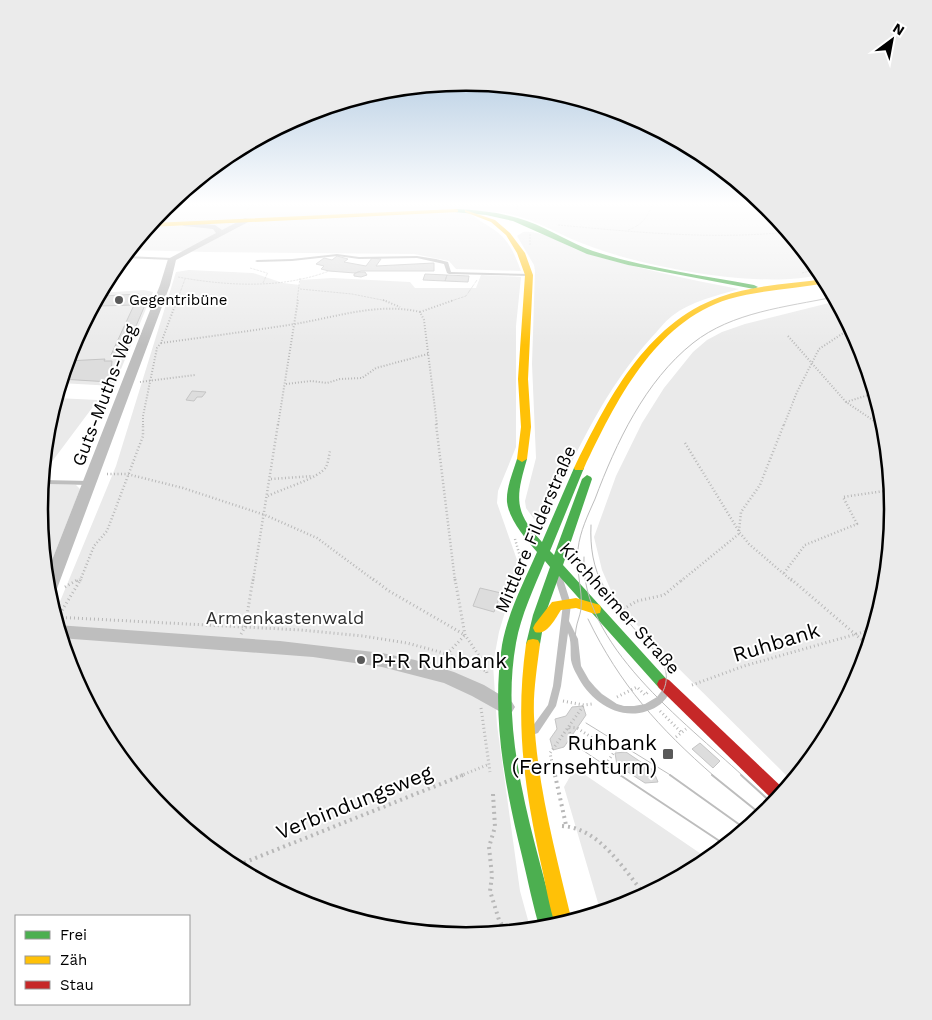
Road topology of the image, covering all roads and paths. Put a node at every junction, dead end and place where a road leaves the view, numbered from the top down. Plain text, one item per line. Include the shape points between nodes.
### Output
1 (189, 250) edge
2 (519, 250) edge
3 (585, 250) edge
4 (132, 257) edge
5 (172, 259) junction
6 (257, 261) dead end
7 (638, 265) junction
8 (250, 268) dead end
9 (330, 271) dead end
10 (809, 271) edge
11 (479, 272) junction
12 (529, 275) junction
13 (795, 275) dead end
14 (178, 277) dead end
15 (300, 278) junction
16 (185, 279) junction
17 (816, 280) edge
18 (717, 282) junction
19 (817, 282) edge
20 (263, 283) junction
21 (820, 288) edge
22 (300, 289) junction
23 (772, 290) junction
24 (803, 292) junction
25 (728, 298) junction
26 (401, 308) junction
27 (420, 312) junction
28 (295, 324) junction
29 (844, 332) edge
30 (788, 336) dead end
31 (161, 343) junction
32 (428, 354) junction
33 (812, 365) junction
34 (195, 376) dead end
35 (150, 381) junction
36 (128, 383) junction
37 (286, 384) junction
38 (868, 395) edge
39 (846, 402) junction
40 (875, 423) edge
41 (686, 443) dead end
42 (330, 451) dead end
43 (127, 474) junction
44 (317, 476) junction
45 (91, 479) junction
46 (270, 479) junction
47 (48, 482) edge
48 (884, 491) edge
49 (268, 496) junction
50 (265, 515) junction
51 (740, 532) junction
52 (544, 550) junction
53 (556, 564) junction
54 (784, 573) junction
55 (53, 577) edge
56 (567, 604) junction
57 (595, 609) junction
58 (62, 618) edge
59 (565, 622) junction
60 (64, 624) edge
61 (610, 624) junction
62 (64, 625) edge
63 (245, 627) junction
64 (866, 632) edge
65 (534, 634) junction
66 (854, 634) junction
67 (465, 635) junction
68 (863, 641) edge
69 (236, 644) junction
70 (447, 654) junction
71 (659, 678) junction
72 (667, 687) junction
73 (688, 687) dead end
74 (481, 691) junction
75 (605, 702) junction
76 (506, 707) junction
77 (661, 712) dead end
78 (568, 727) junction
79 (688, 728) dead end
80 (682, 733) junction
81 (676, 737) dead end
82 (580, 739) dead end
83 (619, 745) dead end
84 (519, 751) junction
85 (614, 752) junction
86 (608, 761) dead end
87 (487, 765) junction
88 (492, 779) dead end
89 (493, 789) dead end
90 (776, 792) edge
91 (242, 863) edge
92 (641, 890) edge
93 (562, 917) edge
94 (547, 920) edge
95 (504, 927) edge

1 - 5 street
2 - 12 main road, Kirchheimer Straße
3 - 7 main road
4 - 5 lane
5 - 36 street, Guts-Muths-Weg
6 - 11 lane via 328,255 418,258 446,263 449,272
7 - 17 main road via 750,281
7 - 18 main road
8 - 20 path via 268,273
9 - 15 path
10 - 13 path
11 - 12 lane
11 - 27 path via 476,284 466,296
12 - 52 main road, Kirchheimer Straße via 523,379 524,454 511,496 512,507 520,522
14 - 16 path
15 - 20 path
15 - 22 path
16 - 20 path
16 - 31 path
18 - 23 main road
18 - 25 main road via 730,292
19 - 23 main road, Mittlere Filderstraße
21 - 24 main road
22 - 26 path via 390,301
22 - 28 path
23 - 24 main road
23 - 25 main road, Mittlere Filderstraße
24 - 53 main road, Mittlere Filderstraße via 724,305 704,313 672,339 648,368 611,426 594,461
25 - 52 main road, Mittlere Filderstraße via 696,309 677,322 637,367 585,456 561,504
26 - 27 path
26 - 28 path
27 - 32 path
28 - 31 path
28 - 37 path
29 - 33 path via 819,348
30 - 33 path
31 - 35 path
32 - 37 path via 376,368 362,378
32 - 67 path via 458,604
33 - 39 path
33 - 51 path via 797,392 760,486 741,512
34 - 35 path
35 - 36 path
35 - 43 path via 142,416 143,436
36 - 45 street, Guts-Muths-Weg
37 - 46 path
38 - 39 path
39 - 40 path
41 - 51 path
42 - 44 path via 326,467
43 - 45 path
43 - 50 path via 184,488
43 - 58 path via 107,530 94,546
44 - 46 path
44 - 49 path
45 - 47 lane
45 - 55 street, Guts-Muths-Weg
46 - 49 path
48 - 54 path via 843,497 857,524 805,546
49 - 50 path
50 - 63 path
50 - 67 path via 317,538 389,592
51 - 54 path via 749,544
51 - 61 path via 664,595 637,600 619,611
52 - 53 main road, Kirchheimer Straße
52 - 76 main road, Mittlere Filderstraße via 514,618 506,661
53 - 56 lane
53 - 57 main road, Kirchheimer Straße
53 - 65 main road, Mittlere Filderstraße
54 - 66 path
56 - 57 main road via 576,603
56 - 59 lane
56 - 65 main road via 557,606
57 - 61 main road, Kirchheimer Straße
59 - 75 lane via 574,639 580,674
59 - 84 lane via 555,699
60 - 63 path
61 - 71 main road, Kirchheimer Straße
62 - 69 street
63 - 69 path
63 - 70 path via 364,636
64 - 66 path, Ruhbank
65 - 84 main road, Mittlere Filderstraße
66 - 68 path
66 - 73 path, Ruhbank via 736,669
67 - 70 path
67 - 70 path via 487,672
69 - 74 street via 366,656 416,668
71 - 72 main road, Kirchheimer Straße
71 - 75 path via 648,679 655,686 645,695 637,687
72 - 75 lane via 660,699 644,709 629,710
72 - 90 main road, Kirchheimer Straße
74 - 76 street
74 - 87 path
75 - 78 path via 584,705
76 - 84 main road
76 - 84 main road, Mittlere Filderstraße
77 - 80 path
78 - 82 path via 570,734
78 - 85 path via 577,728
78 - 92 path via 550,753 566,825 594,836
79 - 80 path
80 - 81 path
83 - 85 path
84 - 93 main road, Mittlere Filderstraße via 539,810
84 - 94 main road, Mittlere Filderstraße via 522,831
85 - 86 path
87 - 88 path
87 - 91 path, Verbindungsweg
89 - 95 path via 495,827 489,847 490,891

